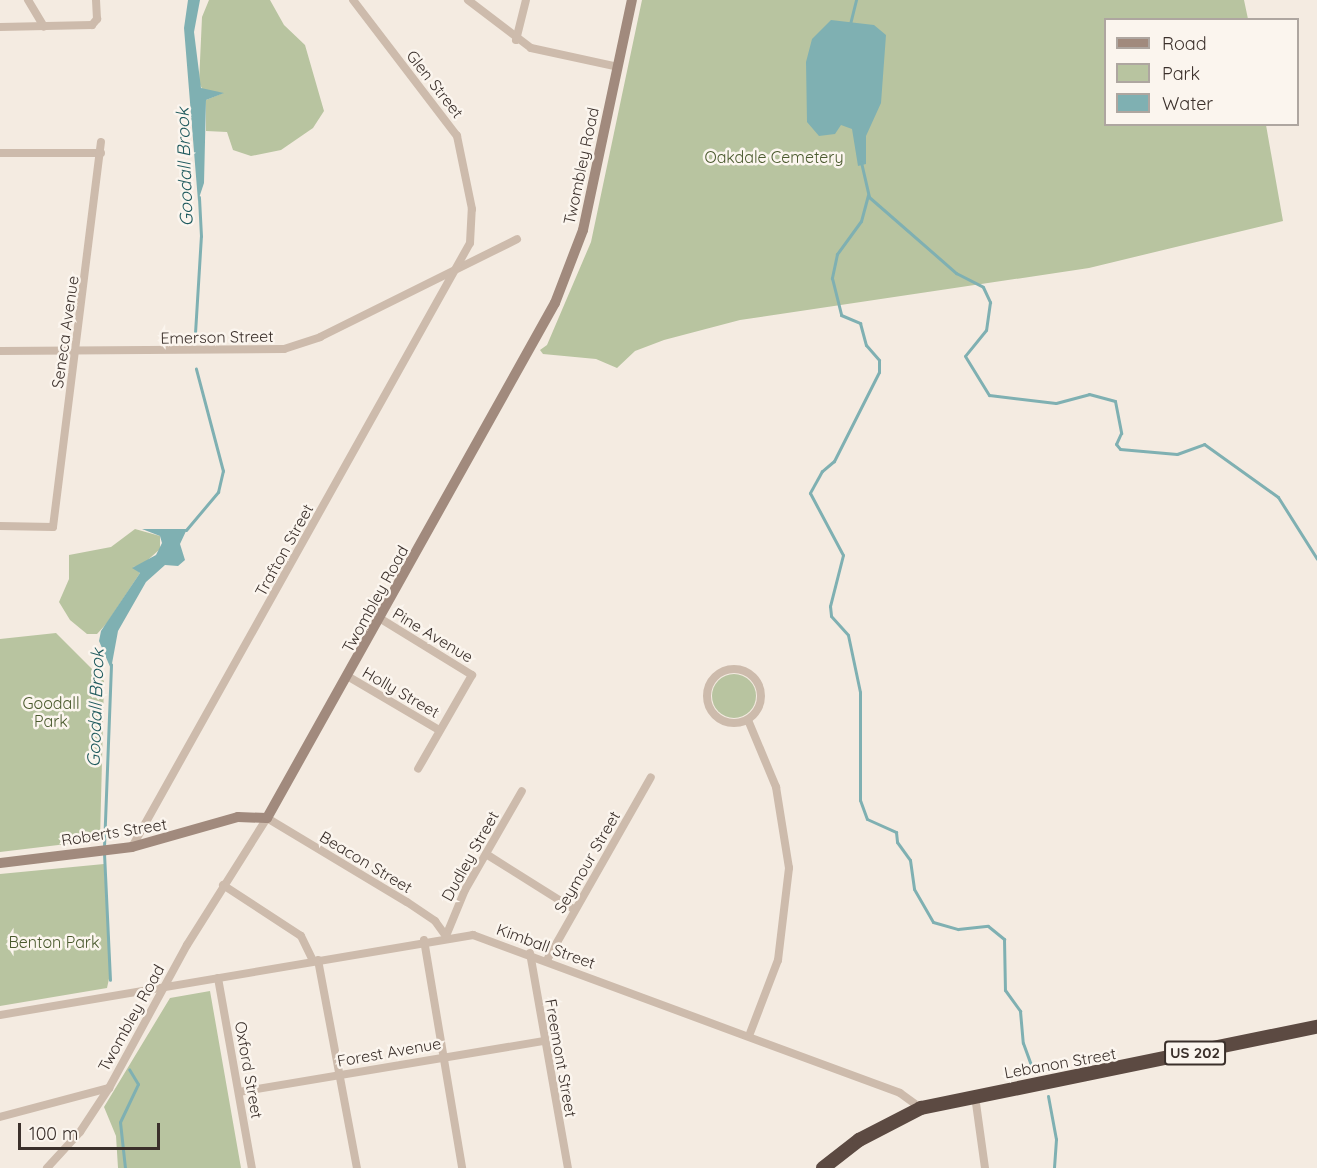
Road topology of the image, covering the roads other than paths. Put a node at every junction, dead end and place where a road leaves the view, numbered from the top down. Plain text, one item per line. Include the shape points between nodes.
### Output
1 (28, 0) edge
2 (96, 0) edge
3 (353, 0) edge
4 (468, 0) edge
5 (526, 0) edge
6 (632, 0) edge
7 (0, 27) edge
8 (44, 27) junction
9 (516, 40) junction
10 (618, 67) junction
11 (101, 142) dead end
12 (0, 153) edge
13 (101, 153) junction
14 (517, 239) dead end
15 (461, 266) junction
16 (0, 351) edge
17 (76, 352) junction
18 (0, 526) edge
19 (381, 619) junction
20 (349, 677) junction
21 (748, 720) junction
22 (439, 730) junction
23 (418, 769) dead end
24 (651, 777) dead end
25 (522, 791) dead end
26 (267, 818) junction
27 (132, 847) junction
28 (486, 854) junction
29 (0, 863) edge
30 (223, 885) junction
31 (575, 910) junction
32 (446, 936) junction
33 (424, 940) junction
34 (530, 953) junction
35 (548, 960) junction
36 (316, 961) junction
37 (218, 978) junction
38 (166, 985) junction
39 (0, 1015) edge
40 (1317, 1027) edge
41 (749, 1036) junction
42 (543, 1041) junction
43 (442, 1056) junction
44 (340, 1073) junction
45 (109, 1088) junction
46 (239, 1092) junction
47 (975, 1096) junction
48 (921, 1108) junction
49 (0, 1117) edge
50 (47, 1168) edge
51 (252, 1168) edge
52 (357, 1168) edge
53 (462, 1168) edge
54 (567, 1168) edge
55 (823, 1168) edge
56 (985, 1168) edge

1 - 8 street
2 - 8 street via 95,22
3 - 15 street, Glen Street via 456,136 472,225
4 - 9 street
5 - 9 street
6 - 10 street, Twombley Road
7 - 8 street
9 - 10 street via 537,50
10 - 19 street, Twombley Road via 583,230 564,284
11 - 13 street, Seneca Avenue
12 - 13 street
13 - 17 street, Seneca Avenue
14 - 15 street, Emerson Street
15 - 17 street, Emerson Street via 320,336 284,349
15 - 27 street, Trafton Street
16 - 17 street, Emerson Street
17 - 18 street, Seneca Avenue via 53,527
19 - 20 street, Twombley Road
19 - 22 street, Pine Avenue via 472,675
20 - 22 street, Holly Street
20 - 26 street, Twombley Road
21 - 21 street via 759,703 758,682 741,670 720,672 708,689 711,710 728,722
21 - 41 street via 776,787 789,868 778,960
22 - 23 street
24 - 31 street, Seymour Street
25 - 28 street, Dudley Street
26 - 27 street, Roberts Street via 238,817
26 - 30 street, Twombley Road
26 - 32 street, Beacon Street via 407,902 435,921
27 - 29 street, Roberts Street
28 - 31 street
28 - 32 street, Dudley Street via 450,920
30 - 36 street via 301,936
30 - 38 street, Twombley Road
31 - 35 street, Seymour Street
32 - 33 street, Kimball Street
32 - 34 street, Kimball Street via 482,937
33 - 36 street, Kimball Street
33 - 43 street
34 - 35 street, Kimball Street
34 - 42 street, Freemont Street
35 - 41 street, Kimball Street
36 - 37 street, Kimball Street
36 - 44 street
37 - 38 street, Kimball Street
37 - 46 street, Oxford Street
38 - 39 street, Kimball Street
38 - 45 street, Twombley Road
40 - 47 highway, Lebanon Street / US 202
41 - 48 street, Kimball Street via 900,1093
42 - 43 street, Forest Avenue
42 - 54 street, Freemont Street
43 - 44 street, Forest Avenue
43 - 53 street
44 - 46 street, Forest Avenue
44 - 52 street
45 - 49 street
45 - 50 street, Twombley Road via 80,1132
46 - 51 street, Oxford Street
47 - 48 highway, Lebanon Street / US 202
47 - 56 street
48 - 55 highway, Lebanon Street / US 202 via 859,1140

